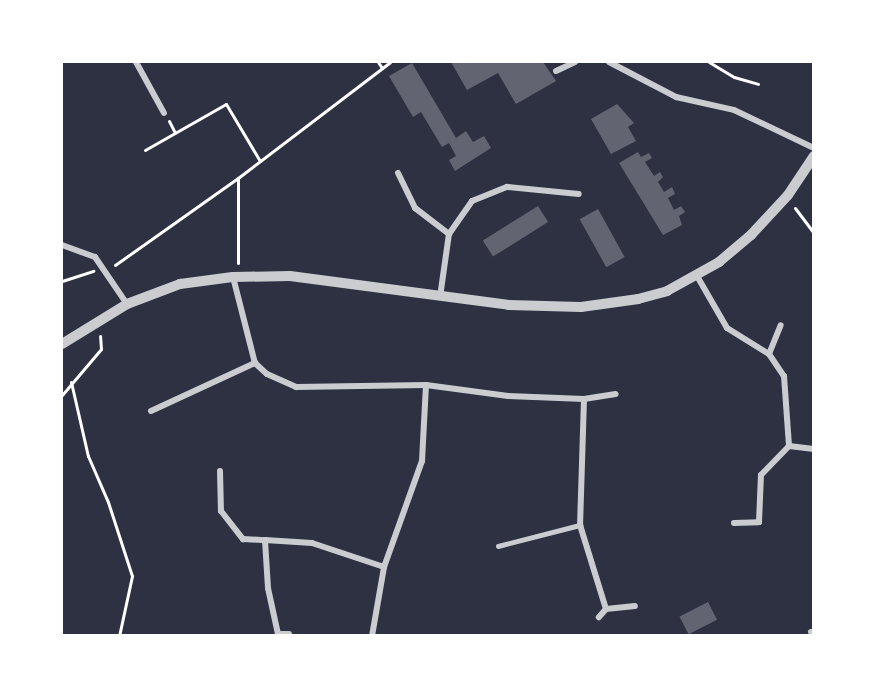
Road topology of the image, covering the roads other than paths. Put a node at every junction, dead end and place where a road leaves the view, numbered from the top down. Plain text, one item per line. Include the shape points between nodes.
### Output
1 (136, 62) edge
2 (575, 62) edge
3 (609, 62) edge
4 (556, 70) dead end
5 (164, 113) dead end
6 (813, 148) edge
7 (813, 156) edge
8 (398, 173) dead end
9 (579, 194) dead end
10 (449, 234) junction
11 (62, 245) edge
12 (697, 276) junction
13 (233, 277) junction
14 (440, 297) junction
15 (127, 304) junction
16 (781, 325) dead end
17 (62, 344) edge
18 (769, 354) junction
19 (255, 363) junction
20 (426, 386) junction
21 (616, 394) dead end
22 (584, 399) junction
23 (152, 411) dead end
24 (789, 446) junction
25 (813, 449) edge
26 (220, 471) dead end
27 (734, 523) dead end
28 (580, 525) junction
29 (265, 540) junction
30 (498, 546) dead end
31 (384, 567) junction
32 (635, 606) dead end
33 (606, 609) junction
34 (599, 617) dead end
35 (289, 634) edge
36 (275, 635) edge
37 (372, 636) edge

1 - 5 street
2 - 4 street
3 - 6 street via 676,97 734,110
7 - 12 street via 788,195 751,235
8 - 10 street via 415,208
9 - 10 street via 507,187 472,201
10 - 14 street
11 - 15 street via 95,257
12 - 14 street via 638,299 581,307
12 - 18 street via 727,328
13 - 14 street via 290,276
13 - 15 street via 180,284
13 - 19 street
15 - 17 street
16 - 18 street
18 - 24 street via 784,376
19 - 20 street via 267,374 296,387
19 - 23 street
20 - 22 street via 508,396
20 - 31 street via 422,461
21 - 22 street
22 - 28 street
24 - 25 street
24 - 27 street via 760,475 759,522
26 - 29 street via 221,511 243,539
28 - 30 lane
28 - 33 street
29 - 31 street via 312,543
29 - 36 street
31 - 37 street
32 - 33 street
33 - 34 street
35 - 36 street

